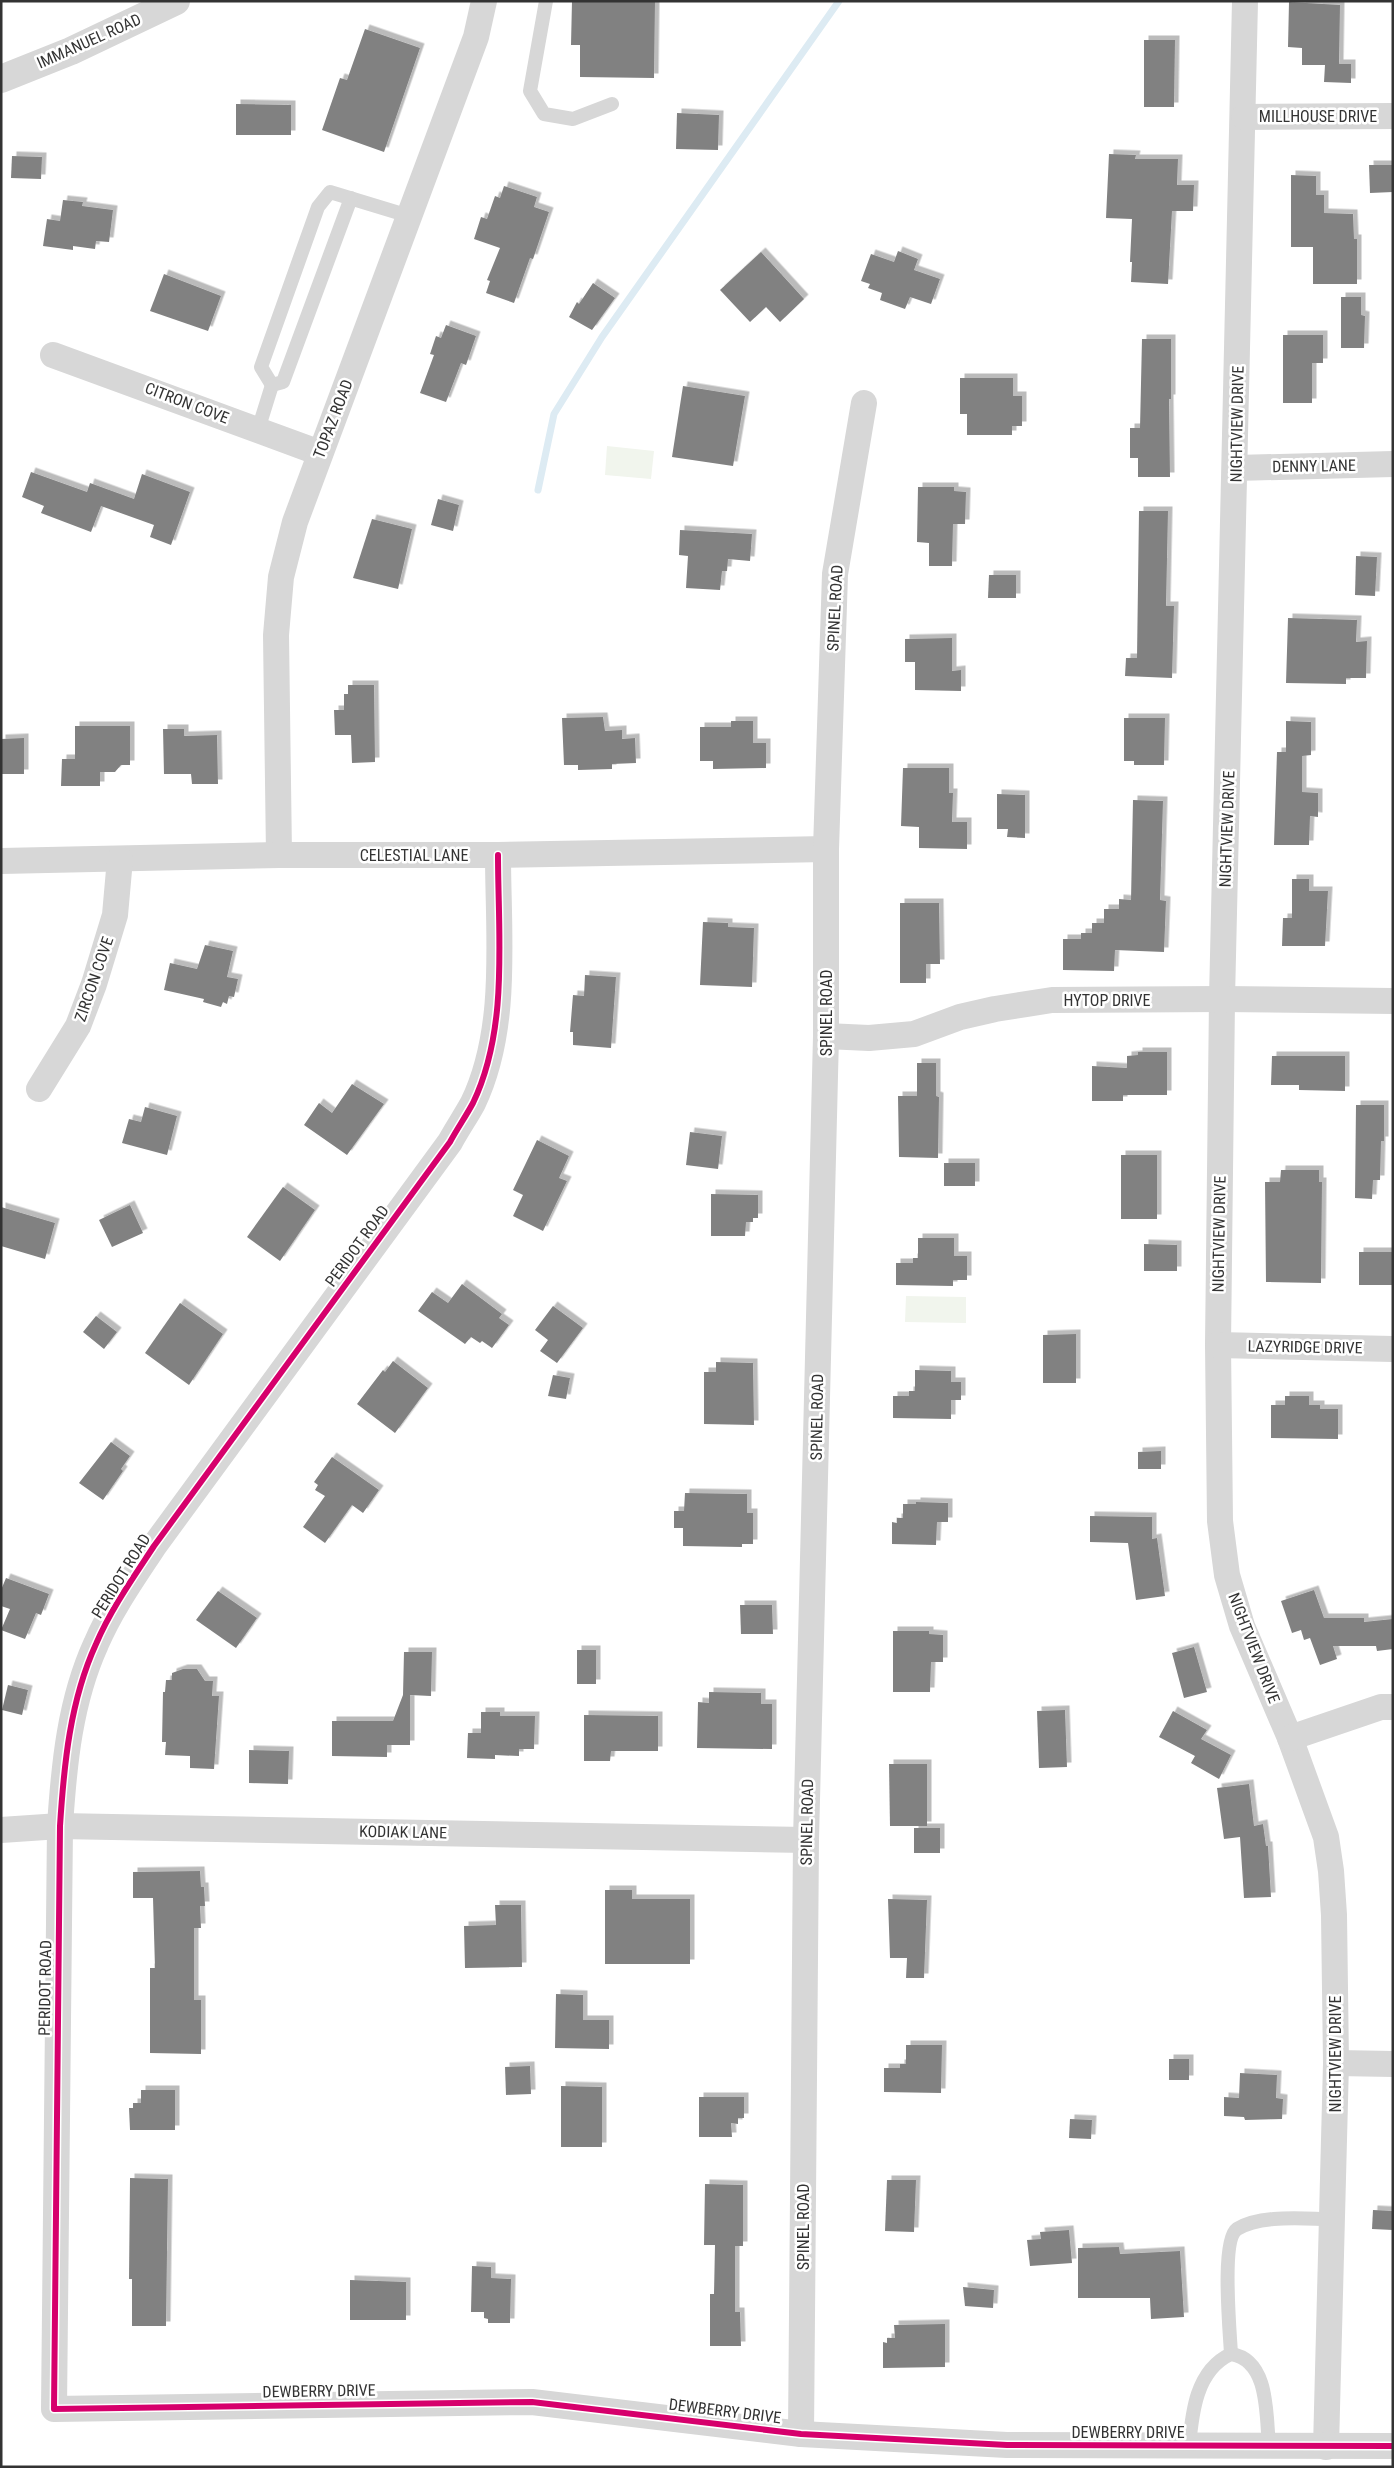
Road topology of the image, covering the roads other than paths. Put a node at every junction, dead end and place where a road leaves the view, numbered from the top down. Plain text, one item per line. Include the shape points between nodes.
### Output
1 (176, 1) edge
2 (484, 1) edge
3 (546, 1) edge
4 (1245, 1) edge
5 (1, 79) edge
6 (612, 104) dead end
7 (1393, 116) edge
8 (1244, 117) junction
9 (351, 198) junction
10 (409, 216) junction
11 (54, 355) dead end
12 (272, 385) junction
13 (864, 403) dead end
14 (258, 430) junction
15 (320, 453) junction
16 (1393, 464) edge
17 (1236, 468) junction
18 (826, 849) junction
19 (279, 855) junction
20 (498, 855) junction
21 (120, 860) junction
22 (1, 861) edge
23 (1222, 999) junction
24 (1393, 1002) edge
25 (826, 1036) junction
26 (39, 1089) dead end
27 (1218, 1346) junction
28 (1393, 1349) edge
29 (1393, 1707) edge
30 (1290, 1738) junction
31 (60, 1826) junction
32 (1, 1830) edge
33 (806, 1840) junction
34 (1336, 2063) junction
35 (1393, 2064) edge
36 (1332, 2219) junction
37 (1231, 2354) junction
38 (54, 2409) joint
39 (802, 2434) junction
40 (1189, 2446) junction
41 (1393, 2446) edge
42 (1269, 2447) junction
43 (1326, 2447) junction

1 - 5 street, IMMANUEL ROAD via 71,51
2 - 10 street, TOPAZ ROAD via 476,38
3 - 6 lane via 530,91 544,114 573,120
4 - 8 street, NIGHTVIEW DRIVE
7 - 8 street, MILLHOUSE DRIVE
8 - 17 street, NIGHTVIEW DRIVE
9 - 10 lane
9 - 12 lane via 283,382
9 - 12 lane via 330,192 318,207 261,367
10 - 15 street, TOPAZ ROAD
11 - 14 street, CITRON COVE
12 - 14 lane
13 - 18 street, SPINEL ROAD via 835,574
14 - 15 street, CITRON COVE
15 - 19 street, TOPAZ ROAD via 295,522 280,577 276,634
16 - 17 street, DENNY LANE
17 - 23 street, NIGHTVIEW DRIVE
18 - 20 street, CELESTIAL LANE
18 - 25 street, SPINEL ROAD
19 - 20 street, CELESTIAL LANE
19 - 21 street, CELESTIAL LANE
20 - 31 street, PERIDOT ROAD via 496,1017 487,1062 473,1102 450,1142 154,1546 119,1601 95,1645 77,1697 64,1766
21 - 22 street, CELESTIAL LANE
21 - 26 street, ZIRCON COVE via 115,915 94,984 78,1026
23 - 24 street, HYTOP DRIVE
23 - 25 street, HYTOP DRIVE via 1052,1000 995,1008 914,1034 869,1038
23 - 27 street, NIGHTVIEW DRIVE
25 - 33 street, SPINEL ROAD
27 - 28 street, LAZYRIDGE DRIVE
27 - 30 street, NIGHTVIEW DRIVE via 1220,1521 1227,1575 1242,1626
29 - 30 street via 1381,1707
30 - 34 street, NIGHTVIEW DRIVE via 1326,1837 1330,1863
31 - 32 street, KODIAK LANE
31 - 33 street, KODIAK LANE
31 - 38 street, PERIDOT ROAD
33 - 39 street, SPINEL ROAD
34 - 35 street
34 - 36 street, NIGHTVIEW DRIVE
36 - 37 lane via 1260,2220 1236,2230 1230,2239 1228,2269
36 - 43 street, NIGHTVIEW DRIVE
37 - 40 lane via 1212,2369 1195,2399
37 - 42 lane via 1248,2359 1257,2372 1263,2393
38 - 39 street, DEWBERRY DRIVE via 532,2402
39 - 40 street, DEWBERRY DRIVE via 1007,2445
40 - 42 street, DEWBERRY DRIVE
41 - 43 street, DEWBERRY DRIVE
42 - 43 street, DEWBERRY DRIVE

